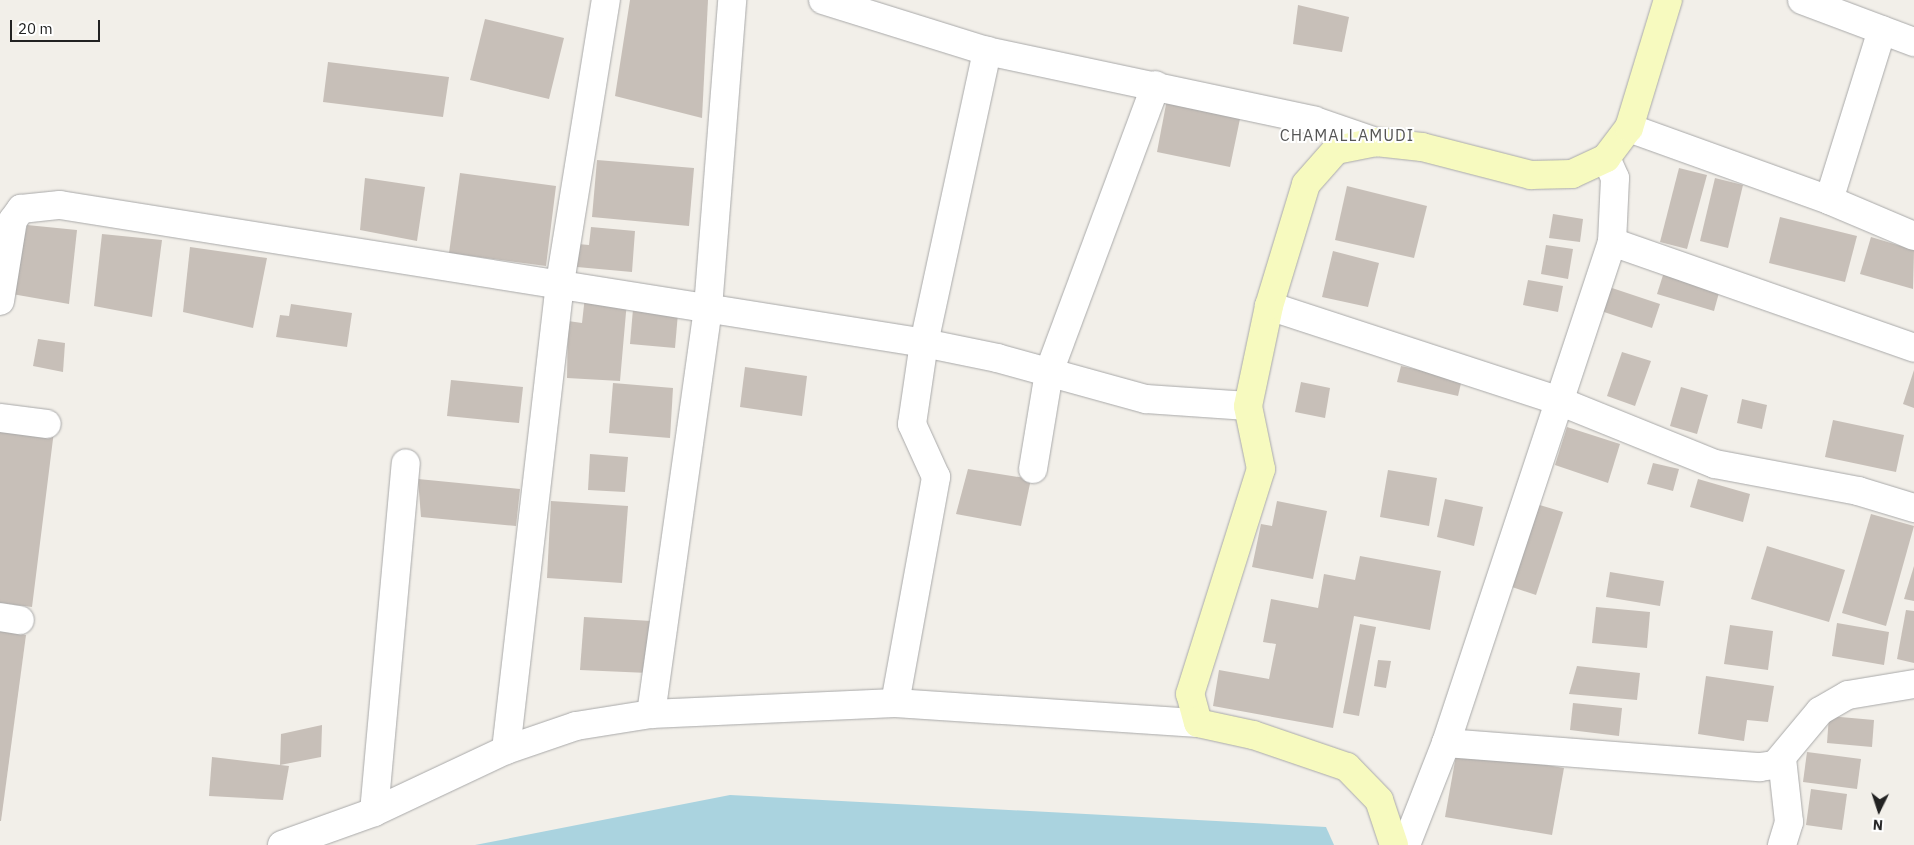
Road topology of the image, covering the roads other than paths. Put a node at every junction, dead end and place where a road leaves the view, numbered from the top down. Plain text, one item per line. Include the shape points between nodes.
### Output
1 (606, 0) edge
2 (732, 0) edge
3 (823, 0) edge
4 (1668, 0) edge
5 (1802, 0) edge
6 (1882, 30) junction
7 (1914, 42) edge
8 (987, 51) junction
9 (1156, 85) junction
10 (1629, 128) junction
11 (1376, 142) junction
12 (1606, 158) junction
13 (1829, 200) junction
14 (1914, 236) edge
15 (1612, 242) junction
16 (560, 283) junction
17 (0, 301) edge
18 (1269, 306) junction
19 (708, 308) junction
20 (924, 343) junction
21 (1914, 348) edge
22 (1050, 372) junction
23 (1559, 401) junction
24 (1248, 406) junction
25 (0, 418) edge
26 (47, 424) dead end
27 (406, 463) dead end
28 (1033, 469) dead end
29 (1914, 508) edge
30 (1914, 684) edge
31 (895, 703) junction
32 (651, 714) junction
33 (1198, 723) junction
34 (1446, 743) junction
35 (506, 750) junction
36 (1782, 759) junction
37 (374, 812) junction
38 (282, 845) edge
39 (1394, 845) edge
40 (1406, 845) edge
41 (1782, 845) edge

1 - 16 street
2 - 19 street
3 - 8 street
4 - 10 main road
5 - 6 street
6 - 7 street
6 - 13 street
8 - 9 street
8 - 20 street
9 - 11 street via 1315,121
9 - 22 street
10 - 12 main road
10 - 13 street
11 - 12 main road via 1422,147 1531,175 1572,174
11 - 18 main road via 1336,150 1306,184
12 - 15 street via 1615,178
13 - 14 street
15 - 21 street
15 - 23 street
16 - 17 street via 60,205 35,205 21,209 13,220
16 - 19 street
16 - 35 street
18 - 23 street
18 - 24 main road
19 - 20 street
19 - 32 street
20 - 22 street
20 - 31 street via 912,424 936,477
22 - 24 street via 1146,398
22 - 28 street
23 - 29 street via 1715,464 1858,491
23 - 34 street
24 - 33 main road via 1261,469 1190,694
25 - 26 street
27 - 37 street
30 - 36 street via 1848,695 1820,711 1797,734
31 - 32 street
31 - 33 street
32 - 35 street via 576,726
33 - 39 main road via 1253,735 1347,767 1379,800
34 - 36 street via 1760,767 1775,765
34 - 40 street
35 - 37 street
36 - 41 street via 1789,822
37 - 38 street

